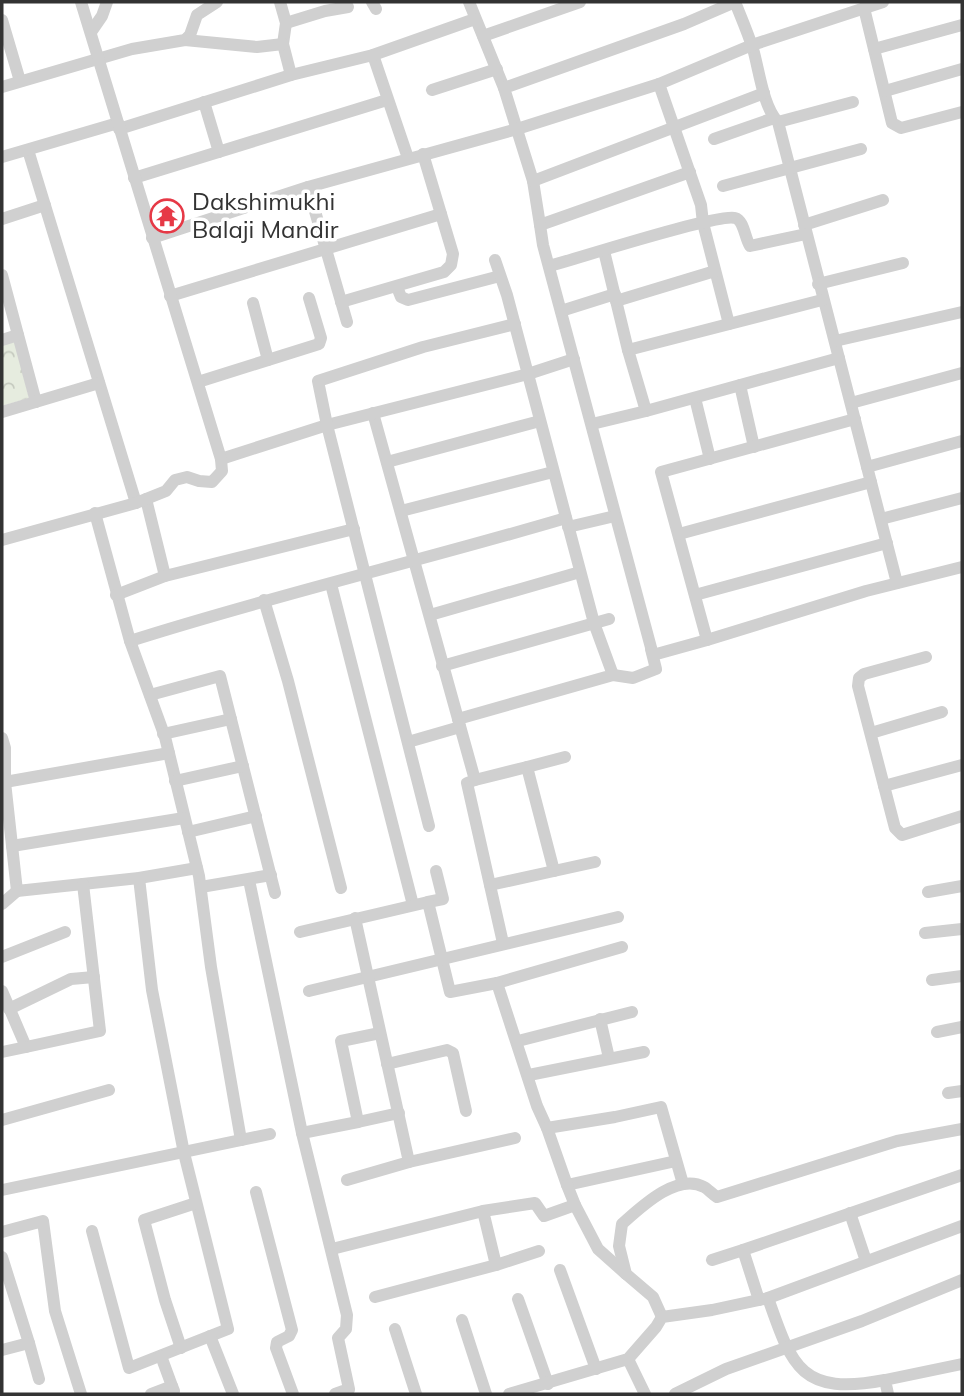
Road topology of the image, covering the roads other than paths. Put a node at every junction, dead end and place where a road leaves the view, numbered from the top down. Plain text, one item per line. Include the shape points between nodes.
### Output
1 (81, 2) edge
2 (107, 2) edge
3 (217, 2) edge
4 (280, 2) edge
5 (469, 2) edge
6 (580, 2) edge
7 (735, 2) edge
8 (883, 2) edge
9 (348, 7) dead end
10 (864, 8) junction
11 (475, 19) junction
12 (286, 23) junction
13 (2, 24) edge
14 (962, 25) edge
15 (91, 32) junction
16 (483, 36) junction
17 (185, 40) junction
18 (283, 44) junction
19 (752, 45) junction
20 (874, 50) junction
21 (373, 55) junction
22 (98, 59) junction
23 (497, 69) junction
24 (962, 69) edge
25 (291, 75) junction
26 (20, 81) junction
27 (659, 84) junction
28 (2, 87) edge
29 (503, 88) junction
30 (432, 90) dead end
31 (885, 91) junction
32 (764, 93) junction
33 (387, 100) junction
34 (204, 102) junction
35 (853, 102) dead end
36 (962, 112) edge
37 (776, 120) junction
38 (119, 126) junction
39 (676, 128) junction
40 (517, 129) junction
41 (714, 139) dead end
42 (861, 149) dead end
43 (28, 150) junction
44 (219, 152) junction
45 (423, 155) junction
46 (2, 158) edge
47 (408, 158) junction
48 (789, 168) junction
49 (690, 172) junction
50 (134, 178) junction
51 (533, 181) junction
52 (723, 186) dead end
53 (308, 187) junction
54 (883, 200) dead end
55 (45, 205) junction
56 (442, 214) junction
57 (2, 219) edge
58 (703, 223) junction
59 (540, 225) junction
60 (805, 230) junction
61 (152, 238) junction
62 (326, 250) junction
63 (604, 251) junction
64 (495, 260) dead end
65 (903, 263) dead end
66 (549, 266) junction
67 (715, 271) junction
68 (500, 276) junction
69 (2, 277) edge
70 (818, 284) junction
71 (397, 287) junction
72 (170, 296) junction
73 (309, 298) dead end
74 (615, 298) junction
75 (822, 300) junction
76 (341, 302) junction
77 (253, 303) dead end
78 (561, 311) junction
79 (962, 312) edge
80 (347, 322) dead end
81 (514, 324) junction
82 (729, 324) junction
83 (18, 335) junction
84 (2, 340) edge
85 (835, 341) junction
86 (628, 350) junction
87 (839, 358) junction
88 (574, 359) junction
89 (268, 360) junction
90 (962, 373) edge
91 (528, 374) junction
92 (198, 382) junction
93 (99, 383) junction
94 (740, 385) junction
95 (695, 398) junction
96 (36, 402) junction
97 (851, 403) junction
98 (646, 411) junction
99 (2, 412) edge
100 (373, 413) junction
101 (855, 419) junction
102 (540, 421) junction
103 (592, 424) junction
104 (327, 425) junction
105 (962, 441) edge
106 (754, 447) junction
107 (221, 459) junction
108 (710, 459) junction
109 (387, 462) junction
110 (867, 467) junction
111 (553, 472) junction
112 (871, 482) junction
113 (962, 498) edge
114 (141, 501) junction
115 (401, 511) junction
116 (95, 513) junction
117 (615, 516) junction
118 (881, 519) junction
119 (567, 523) junction
120 (354, 529) junction
121 (679, 534) junction
122 (2, 540) edge
123 (887, 543) junction
124 (414, 560) junction
125 (962, 567) edge
126 (580, 572) junction
127 (366, 574) junction
128 (165, 576) junction
129 (897, 583) junction
130 (331, 584) junction
131 (116, 595) junction
132 (695, 595) junction
133 (264, 600) junction
134 (430, 615) junction
135 (609, 619) dead end
136 (594, 623) junction
137 (707, 640) junction
138 (130, 641) junction
139 (651, 648) junction
140 (926, 657) dead end
141 (442, 666) junction
142 (613, 675) junction
143 (150, 695) junction
144 (943, 712) dead end
145 (231, 719) junction
146 (459, 723) junction
147 (871, 733) junction
148 (163, 734) junction
149 (2, 738) edge
150 (408, 742) junction
151 (169, 753) junction
152 (565, 757) dead end
153 (962, 765) edge
154 (243, 766) junction
155 (527, 767) junction
156 (475, 780) junction
157 (175, 781) junction
158 (5, 782) junction
159 (884, 786) junction
160 (256, 816) junction
161 (962, 816) edge
162 (184, 818) junction
163 (429, 826) dead end
164 (188, 832) junction
165 (7, 844) edge
166 (595, 862) dead end
167 (197, 868) junction
168 (436, 871) dead end
169 (554, 871) junction
170 (271, 875) junction
171 (139, 878) junction
172 (249, 880) junction
173 (83, 884) junction
174 (490, 886) junction
175 (962, 886) edge
176 (201, 887) junction
177 (341, 888) dead end
178 (17, 891) junction
179 (928, 892) dead end
180 (275, 893) dead end
181 (428, 902) junction
182 (2, 904) edge
183 (413, 905) junction
184 (618, 917) dead end
185 (355, 918) junction
186 (962, 929) edge
187 (65, 932) dead end
188 (300, 932) dead end
189 (925, 933) dead end
190 (503, 943) junction
191 (622, 947) dead end
192 (2, 957) edge
193 (441, 958) junction
194 (962, 976) edge
195 (94, 977) junction
196 (368, 977) junction
197 (932, 980) dead end
198 (497, 983) junction
199 (309, 990) dead end
200 (2, 991) edge
201 (9, 1009) junction
202 (632, 1012) dead end
203 (600, 1019) junction
204 (962, 1027) edge
205 (937, 1032) dead end
206 (380, 1033) junction
207 (518, 1041) junction
208 (26, 1047) junction
209 (2, 1052) edge
210 (644, 1052) dead end
211 (609, 1058) junction
212 (387, 1064) junction
213 (529, 1075) junction
214 (109, 1090) dead end
215 (962, 1091) edge
216 (948, 1093) dead end
217 (466, 1111) dead end
218 (398, 1113) junction
219 (2, 1120) edge
220 (358, 1122) junction
221 (547, 1128) junction
222 (962, 1129) edge
223 (302, 1133) junction
224 (271, 1134) dead end
225 (515, 1138) dead end
226 (241, 1140) junction
227 (184, 1153) junction
228 (676, 1161) junction
229 (409, 1162) junction
230 (962, 1175) edge
231 (347, 1180) dead end
232 (683, 1184) junction
233 (567, 1185) junction
234 (2, 1190) edge
235 (256, 1192) dead end
236 (196, 1203) junction
237 (575, 1205) junction
238 (483, 1211) junction
239 (850, 1213) junction
240 (962, 1226) edge
241 (92, 1231) dead end
242 (2, 1232) edge
243 (332, 1250) junction
244 (743, 1250) junction
245 (539, 1251) dead end
246 (2, 1257) edge
247 (712, 1260) dead end
248 (866, 1261) junction
249 (496, 1265) junction
250 (561, 1270) dead end
251 (626, 1274) junction
252 (962, 1280) edge
253 (375, 1297) dead end
254 (518, 1298) dead end
255 (763, 1299) junction
256 (662, 1317) junction
257 (462, 1320) dead end
258 (395, 1329) dead end
259 (210, 1336) junction
260 (29, 1343) junction
261 (785, 1346) junction
262 (181, 1348) junction
263 (2, 1350) edge
264 (161, 1356) junction
265 (628, 1359) junction
266 (962, 1364) edge
267 (596, 1369) junction
268 (39, 1379) dead end
269 (885, 1380) junction
270 (548, 1384) junction
271 (173, 1390) edge
272 (82, 1394) edge
273 (151, 1394) edge
274 (233, 1394) edge
275 (293, 1394) edge
276 (335, 1394) edge
277 (416, 1394) edge
278 (486, 1394) edge
279 (509, 1394) edge
280 (645, 1394) edge
281 (675, 1394) edge
282 (888, 1394) edge

1 - 15 street
2 - 15 street
3 - 17 street via 197,15
4 - 12 street
5 - 11 street
6 - 16 street
7 - 19 street
7 - 29 street
8 - 10 street
9 - 12 street
10 - 19 street
10 - 20 street
11 - 16 street
11 - 21 street
12 - 18 street
13 - 26 street
14 - 20 street
15 - 22 street
16 - 23 street
17 - 18 street via 257,47
17 - 22 street
18 - 25 street
19 - 27 street
19 - 32 street
20 - 31 street
21 - 25 street
21 - 33 street
22 - 26 street
22 - 38 street
23 - 29 street
23 - 30 street
24 - 31 street
25 - 34 street
26 - 28 street
27 - 39 street
27 - 40 street
29 - 40 street
31 - 36 street via 892,123 901,128
32 - 37 street
32 - 39 street
33 - 44 street
33 - 47 street
34 - 38 street
34 - 44 street
35 - 37 street
37 - 41 street
37 - 48 street
38 - 43 street
38 - 50 street
39 - 49 street
39 - 51 street
40 - 45 street
40 - 51 street
42 - 48 street
43 - 46 street
43 - 55 street
44 - 50 street
45 - 47 street
45 - 56 street
47 - 53 street
48 - 52 street
48 - 60 street
49 - 58 street
49 - 59 street
50 - 61 street
51 - 59 street
53 - 61 street
53 - 62 street
54 - 60 street
55 - 57 street
55 - 93 street
56 - 62 street
56 - 71 street via 453,254 451,265 444,272
58 - 60 street via 738,219 747,242 754,246
58 - 63 street
58 - 67 street
59 - 66 street
60 - 70 street
61 - 72 street
62 - 72 street
62 - 76 street
63 - 66 street
63 - 74 street
64 - 68 street
65 - 70 street
66 - 78 street
67 - 74 street
67 - 82 street
68 - 71 street via 408,300
68 - 81 street
69 - 83 street
70 - 75 street
71 - 76 street
72 - 92 street
73 - 89 street via 321,341
74 - 78 street
74 - 86 street
75 - 82 street
75 - 85 street
76 - 80 street
77 - 89 street
78 - 88 street
79 - 85 street
81 - 91 street
81 - 104 street via 321,378 318,385
82 - 86 street
83 - 84 street
83 - 96 street
85 - 87 street
86 - 98 street
87 - 94 street
87 - 97 street
88 - 91 street
88 - 103 street
89 - 92 street
90 - 97 street
91 - 100 street
91 - 102 street
92 - 107 street
93 - 96 street
93 - 114 street
94 - 95 street
94 - 106 street
95 - 98 street
95 - 108 street
96 - 99 street
97 - 101 street
98 - 103 street
100 - 104 street
100 - 109 street
101 - 106 street
101 - 110 street
102 - 109 street
102 - 111 street
103 - 117 street
104 - 107 street
104 - 120 street
105 - 110 street
106 - 108 street
107 - 114 street via 222,471 212,482 187,477 175,480 166,491
108 - 121 street via 661,472
109 - 115 street
110 - 112 street
111 - 115 street
111 - 119 street
112 - 118 street
112 - 121 street
113 - 118 street
114 - 116 street
114 - 128 street
115 - 124 street
116 - 122 street
116 - 131 street
117 - 119 street
117 - 139 street
118 - 123 street
119 - 124 street
119 - 126 street
120 - 127 street
120 - 128 street
121 - 132 street
123 - 129 street
123 - 132 street
124 - 127 street
124 - 134 street
125 - 129 street
126 - 134 street
126 - 136 street
127 - 130 street
127 - 150 street
128 - 131 street
129 - 137 street
130 - 133 street
130 - 183 street
131 - 138 street
132 - 137 street
133 - 138 street
133 - 177 street
134 - 141 street
135 - 136 street
136 - 141 street
136 - 142 street
137 - 139 street via 653,655
138 - 143 street
139 - 142 street via 656,669 633,678
140 - 147 street via 859,678
141 - 146 street
142 - 146 street
143 - 145 street via 220,676
143 - 148 street
144 - 147 street
145 - 148 street
145 - 154 street
146 - 150 street
146 - 156 street
147 - 159 street
148 - 151 street
149 - 158 street
150 - 163 street
151 - 157 street
151 - 158 street
152 - 155 street
153 - 159 street
154 - 157 street
154 - 160 street
155 - 156 street
155 - 169 street
156 - 174 street via 467,783
157 - 162 street
158 - 165 street
159 - 161 street via 895,828 902,835
160 - 164 street
160 - 170 street
162 - 164 street
162 - 165 street
164 - 167 street
165 - 178 street
166 - 169 street
167 - 171 street
167 - 176 street
168 - 181 street via 443,898
169 - 174 street
170 - 172 street
170 - 180 street
171 - 173 street
171 - 227 street via 152,990
172 - 176 street
172 - 223 street
173 - 178 street
173 - 195 street
174 - 190 street
175 - 179 street
176 - 226 street
178 - 182 street
181 - 183 street
181 - 193 street
183 - 185 street
184 - 190 street
185 - 188 street
185 - 196 street
186 - 189 street
187 - 192 street
190 - 193 street
191 - 198 street
193 - 196 street
193 - 198 street via 450,992
194 - 197 street
195 - 201 street via 71,979
195 - 208 street via 100,1031
196 - 199 street
196 - 206 street
198 - 207 street
200 - 201 street
201 - 208 street
202 - 203 street
203 - 207 street
203 - 211 street
204 - 205 street
206 - 212 street
206 - 220 street via 341,1041
207 - 213 street
208 - 209 street
210 - 211 street
211 - 213 street
212 - 217 street via 447,1050 453,1053
212 - 218 street
213 - 221 street
214 - 219 street
215 - 216 street
218 - 220 street
218 - 229 street
220 - 223 street
221 - 228 street via 661,1107
221 - 233 street
222 - 232 street via 897,1141 717,1197 701,1185
223 - 243 street
224 - 226 street
225 - 229 street
226 - 227 street
227 - 234 street
227 - 236 street
228 - 232 street
228 - 233 street
229 - 231 street
230 - 239 street
232 - 251 street via 658,1193 622,1224 619,1246
233 - 237 street
235 - 275 street via 292,1330 276,1348
236 - 259 street via 228,1329
236 - 262 street via 144,1220
237 - 238 street via 544,1216 535,1203
237 - 251 street via 598,1249
238 - 243 street
238 - 249 street
239 - 244 street
239 - 248 street
240 - 248 street
241 - 264 street via 129,1368
242 - 272 street via 43,1221 55,1311
243 - 276 street via 348,1322 338,1338 349,1389
244 - 247 street
244 - 255 street
245 - 249 street
246 - 260 street
248 - 255 street
249 - 253 street
250 - 267 street
251 - 256 street via 653,1297
252 - 261 street
254 - 270 street
255 - 256 street
255 - 261 street
256 - 265 street
257 - 278 street
258 - 277 street
259 - 262 street
259 - 274 street
260 - 263 street
260 - 268 street
261 - 269 street via 805,1378 819,1385 860,1389
261 - 281 street
262 - 264 street
264 - 271 street
265 - 267 street
265 - 280 street
266 - 269 street
267 - 270 street
269 - 282 street
270 - 279 street
271 - 273 street

